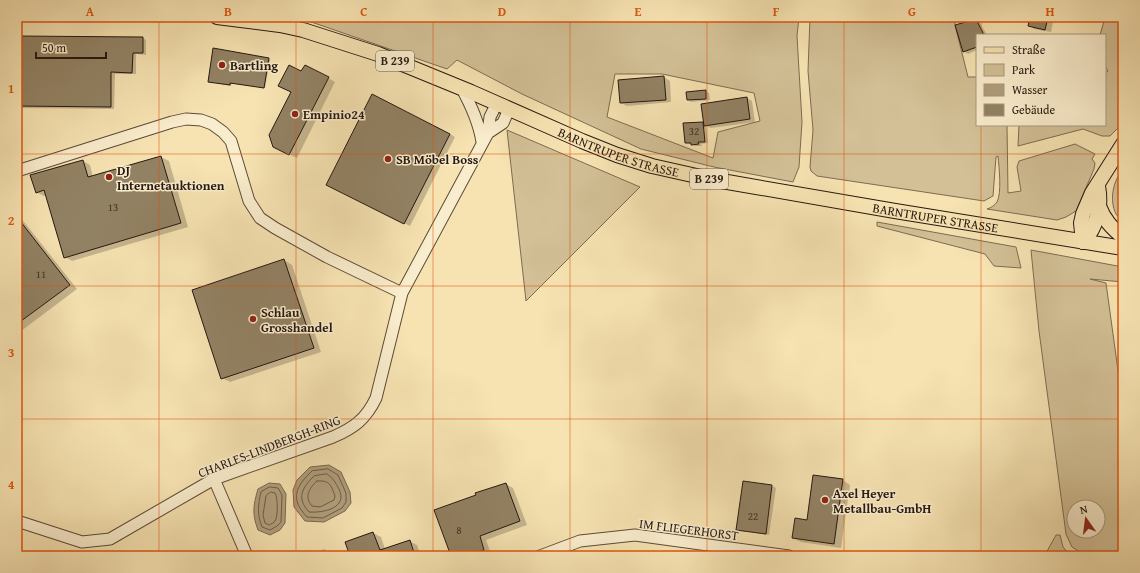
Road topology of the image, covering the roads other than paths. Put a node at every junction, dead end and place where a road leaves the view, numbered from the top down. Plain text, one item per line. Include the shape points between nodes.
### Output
1 (217, 17) edge
2 (461, 87) junction
3 (503, 106) junction
4 (485, 138) junction
5 (1123, 144) edge
6 (17, 171) edge
7 (1098, 186) junction
8 (1099, 206) junction
9 (1081, 223) junction
10 (1051, 237) junction
11 (1123, 237) edge
12 (1083, 242) junction
13 (1123, 248) edge
14 (402, 293) junction
15 (214, 479) junction
16 (17, 521) edge
17 (247, 556) edge
18 (540, 556) edge
19 (789, 556) edge

1 - 2 main road, BARNTRUPER STRASSE / B 239 via 280,25 328,37
2 - 3 main road, BARNTRUPER STRASSE / B 239
2 - 4 street
3 - 4 street, CHARLES-LINDBERGH-RING via 503,123
3 - 10 main road, BARNTRUPER STRASSE / B 239 via 610,153 652,166 710,179
4 - 14 street, CHARLES-LINDBERGH-RING
5 - 7 main road
6 - 14 street via 172,122 186,119 201,120 212,124 231,141 249,201 260,218 327,257
7 - 8 main road
7 - 9 main road via 1092,193
8 - 11 main road via 1106,222
8 - 12 main road via 1093,229
9 - 10 main road
9 - 12 main road
10 - 12 main road, BARNTRUPER STRASSE / B 239
12 - 13 main road, B 239
14 - 15 street, CHARLES-LINDBERGH-RING via 376,398 360,422 333,438
15 - 16 street, CHARLES-LINDBERGH-RING via 110,539 82,542
15 - 17 street
18 - 19 street, IM FLIEGERHORST via 580,541 635,535

